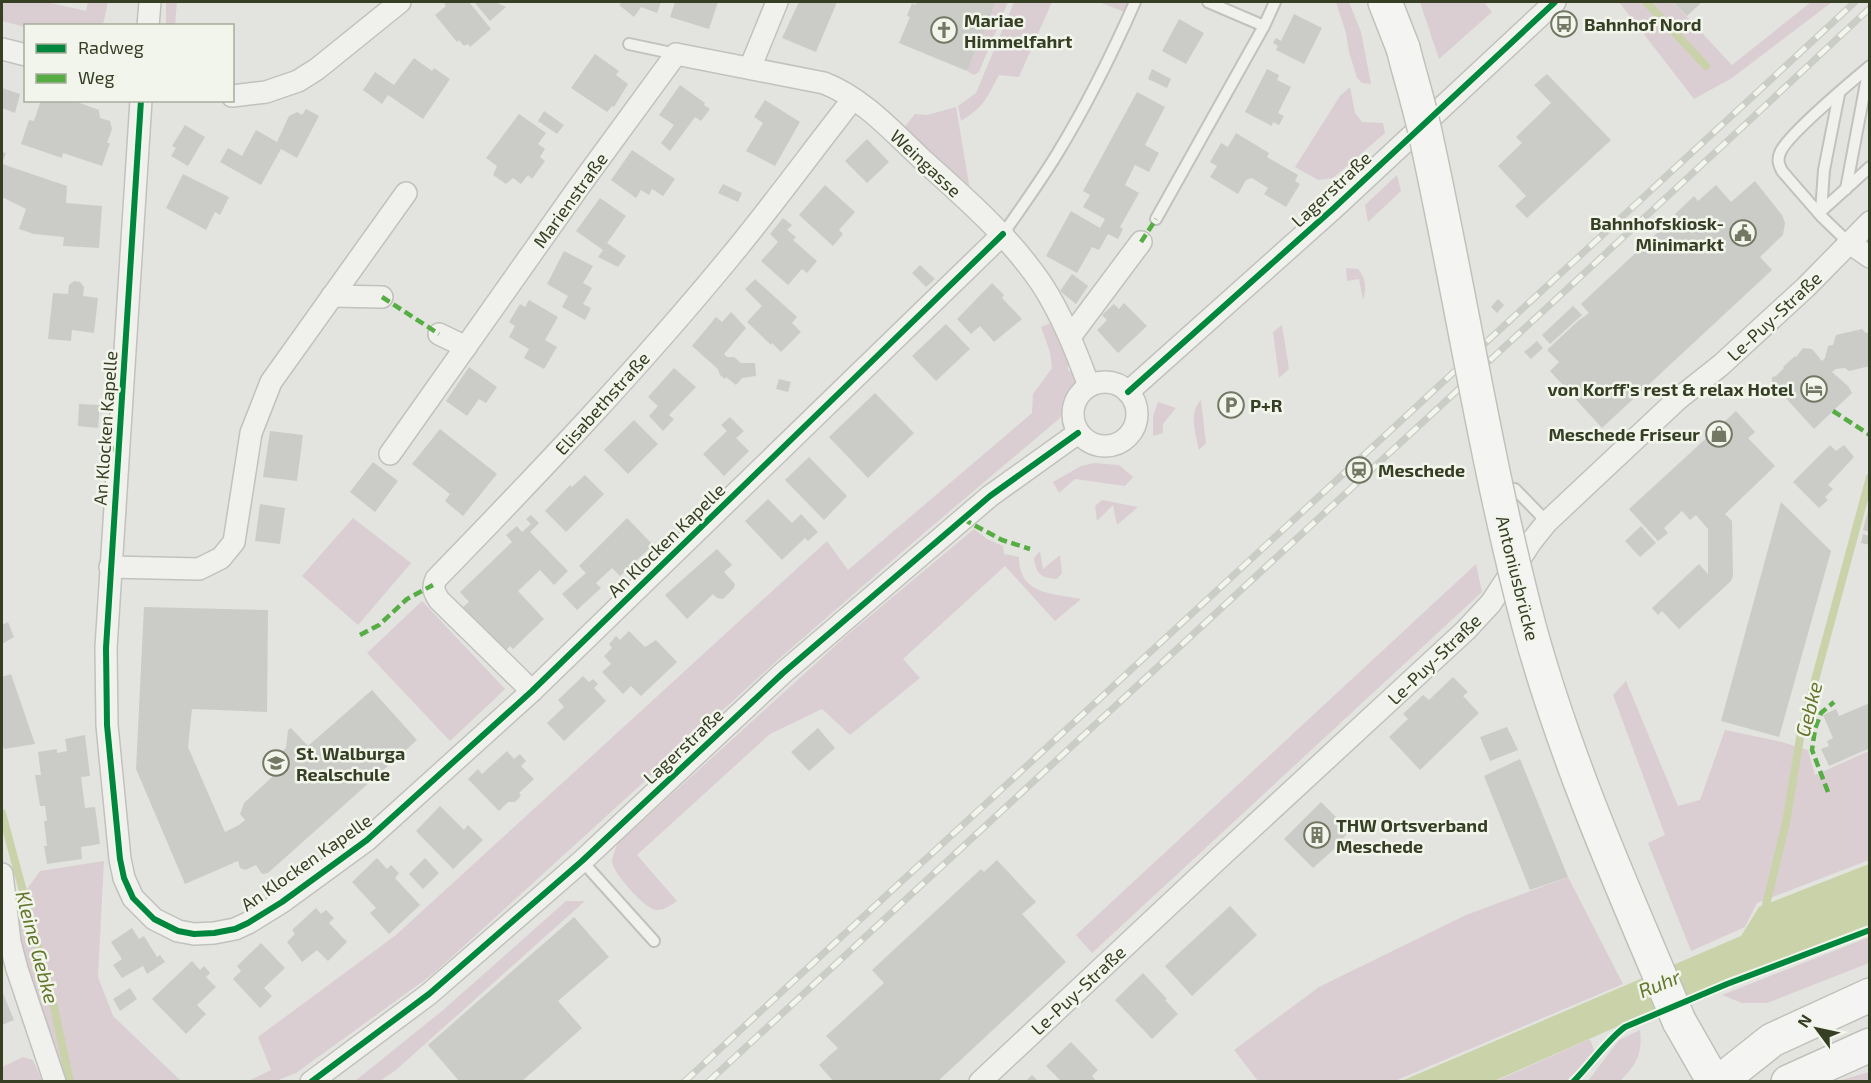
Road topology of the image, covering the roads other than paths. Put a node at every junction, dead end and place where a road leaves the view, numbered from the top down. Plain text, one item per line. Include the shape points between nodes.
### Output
1 (150, 2) edge
2 (400, 2) edge
3 (777, 2) edge
4 (1135, 2) edge
5 (1208, 2) edge
6 (1275, 2) edge
7 (1385, 2) edge
8 (1552, 2) edge
9 (148, 24) edge
10 (1263, 26) junction
11 (629, 44) dead end
12 (2, 49) edge
13 (24, 54) edge
14 (676, 54) junction
15 (1869, 66) edge
16 (750, 68) junction
17 (1839, 93) junction
18 (234, 96) edge
19 (853, 99) junction
20 (141, 102) edge
21 (1869, 167) edge
22 (1846, 189) junction
23 (406, 193) dead end
24 (1820, 213) junction
25 (1156, 219) dead end
26 (1869, 222) edge
27 (1003, 234) junction
28 (1141, 242) dead end
29 (1848, 242) junction
30 (1869, 257) edge
31 (332, 296) junction
32 (382, 297) dead end
33 (439, 334) dead end
34 (1070, 337) junction
35 (466, 347) junction
36 (1089, 386) junction
37 (1128, 392) junction
38 (1078, 433) junction
39 (390, 454) dead end
40 (1515, 489) dead end
41 (1546, 522) junction
42 (110, 567) junction
43 (532, 691) junction
44 (582, 861) junction
45 (2, 874) edge
46 (654, 941) dead end
47 (1869, 994) edge
48 (1869, 1045) edge
49 (54, 1082) edge
50 (310, 1082) edge
51 (980, 1082) edge
52 (1714, 1082) edge
53 (1719, 1082) edge
54 (1788, 1082) edge

1 - 9 street
2 - 18 street via 298,81 266,92
3 - 16 street
4 - 27 lane via 1072,130
5 - 10 lane
6 - 10 lane
7 - 52 main road, Antoniusbrücke, bridge via 1425,130 1498,495 1551,702 1575,772 1679,1020
8 - 37 street, Lagerstraße via 1348,194
10 - 25 lane
11 - 14 lane
12 - 13 street
14 - 16 street, Weingasse
14 - 35 street, Marienstraße
15 - 17 lane
15 - 22 lane
16 - 19 street, Weingasse via 824,83
17 - 24 lane
17 - 24 lane via 1788,140 1779,155 1782,171
19 - 27 street, Weingasse
19 - 43 street, Elisabethstraße via 737,249 641,361 436,579 433,585 439,600
20 - 42 street, An Klocken Kapelle
21 - 22 lane
22 - 24 lane
23 - 31 street
24 - 29 lane
26 - 29 street, Le-Puy-Straße
27 - 34 street, Weingasse via 1041,284
27 - 43 street, An Klocken Kapelle
28 - 34 street
29 - 30 street
29 - 41 street, Le-Puy-Straße via 1806,287
31 - 32 street
31 - 42 street via 271,382 251,433 234,542 221,558 199,568
33 - 35 street
34 - 36 street, Weingasse
35 - 39 street, Marienstraße
36 - 37 street via 1108,382
36 - 38 street via 1073,411
37 - 38 street via 1137,415 1125,440 1105,447 1094,445
38 - 44 street, Lagerstraße via 990,496 937,540 783,673
40 - 41 lane
41 - 51 street, Le-Puy-Straße via 1491,603 1466,630
42 - 43 street, An Klocken Kapelle via 105,692 120,859 133,898 154,919 178,931 204,934 235,928 282,902 367,840
44 - 46 lane
44 - 50 street, Lagerstraße via 429,994
45 - 49 street via 10,942
47 - 53 main road via 1772,1040
48 - 54 main road

